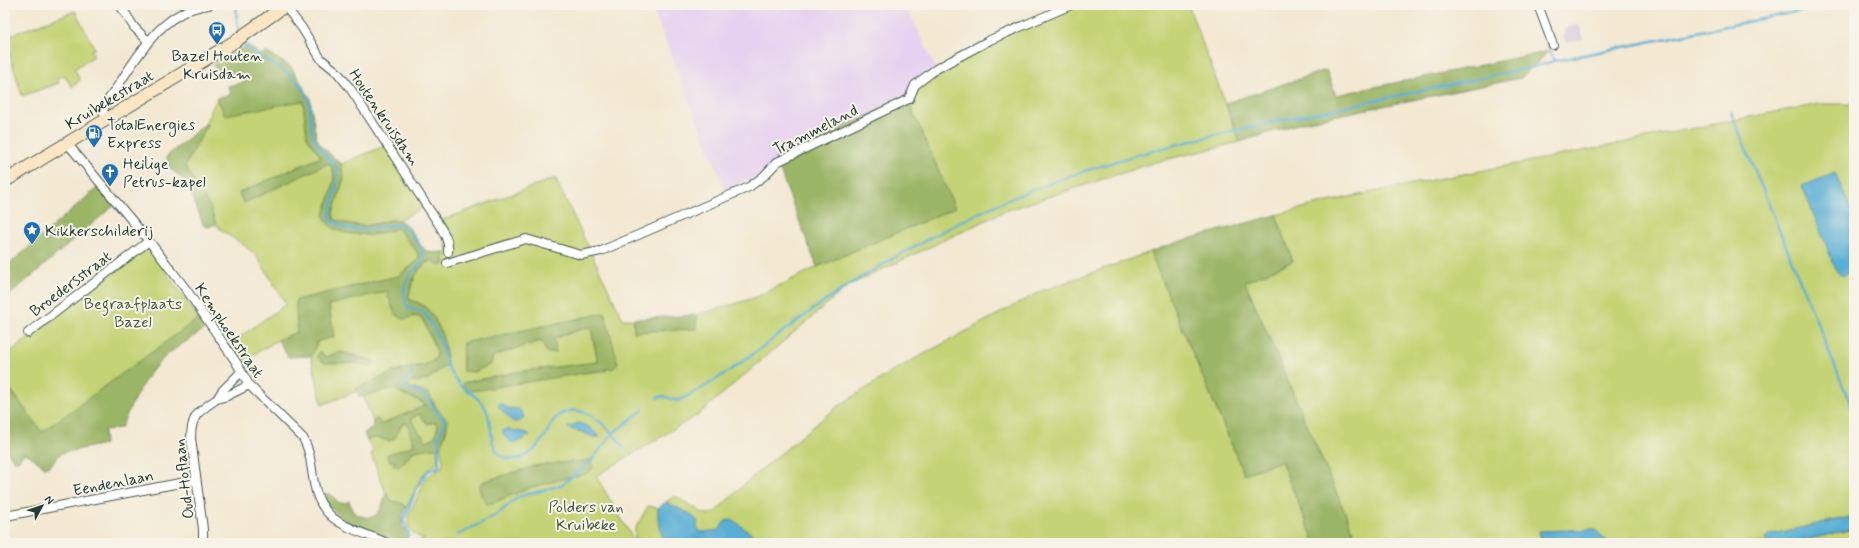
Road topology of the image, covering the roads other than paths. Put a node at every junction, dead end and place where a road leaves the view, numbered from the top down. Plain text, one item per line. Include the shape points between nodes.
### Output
1 (120, 5) edge
2 (209, 5) edge
3 (1071, 5) edge
4 (1538, 5) edge
5 (286, 6) edge
6 (148, 42) junction
7 (1553, 45) dead end
8 (106, 120) junction
9 (67, 143) junction
10 (5, 181) edge
11 (148, 241) junction
12 (448, 252) dead end
13 (447, 263) dead end
14 (28, 333) dead end
15 (241, 372) junction
16 (249, 385) junction
17 (218, 399) junction
18 (196, 480) junction
19 (7, 516) edge
20 (201, 543) edge
21 (387, 543) edge

1 - 6 street via 134,27
2 - 6 street via 198,6 177,15
3 - 13 street, Trammeland via 990,40 936,68 915,85 909,99 777,162 749,187 601,252 581,255 526,239
4 - 7 street
5 - 8 main road, Kruibekestraat via 234,42
5 - 12 street, Houtenkruisdam via 321,58 350,88 436,220 446,237
6 - 8 street via 108,100 103,110
8 - 9 main road, Kruibekestraat
9 - 10 main road, Kruibekestraat
9 - 11 street, Kemphoekstraat
11 - 14 street, Broedersstraat
11 - 15 street, Kemphoekstraat via 201,310
15 - 16 street, Kemphoekstraat
15 - 17 street, Oud-Hoflaan via 222,391
16 - 17 street, Oud-Hoflaan
16 - 21 street, Kemphoekstraat via 303,438 309,449 316,495 322,508 356,532
17 - 18 street, Oud-Hoflaan via 195,416 191,424
18 - 19 street, Eendenlaan
18 - 20 street, Oud-Hoflaan via 203,529

